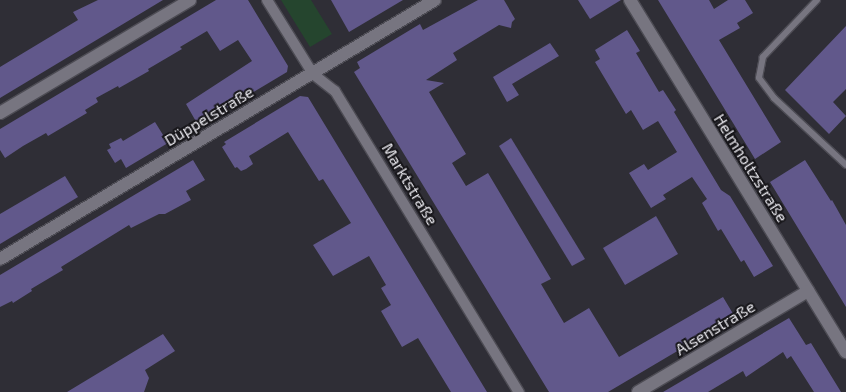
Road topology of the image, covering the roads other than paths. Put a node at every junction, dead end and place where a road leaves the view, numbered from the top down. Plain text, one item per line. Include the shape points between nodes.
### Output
1 (190, 0) edge
2 (267, 0) edge
3 (435, 0) edge
4 (630, 0) edge
5 (816, 0) edge
6 (313, 74) junction
7 (0, 113) edge
8 (846, 165) edge
9 (0, 259) edge
10 (808, 291) junction
11 (846, 352) edge
12 (519, 392) edge
13 (638, 392) edge

1 - 7 street
2 - 6 street, Marktstraße
3 - 6 street, Düppelstraße
4 - 10 street, Helmholtzstraße
5 - 8 lane via 763,56 759,78 774,98
6 - 9 street, Düppelstraße
6 - 12 street, Marktstraße via 335,91
10 - 11 street, Helmholtzstraße
10 - 13 street, Alsenstraße

